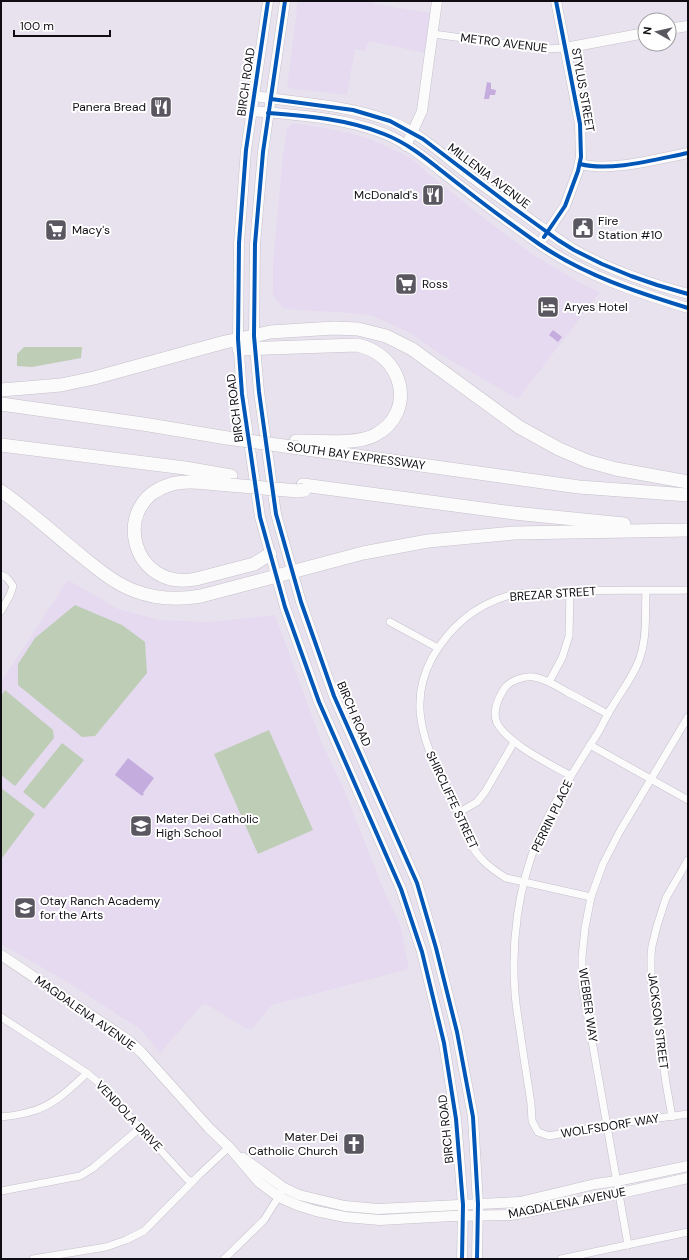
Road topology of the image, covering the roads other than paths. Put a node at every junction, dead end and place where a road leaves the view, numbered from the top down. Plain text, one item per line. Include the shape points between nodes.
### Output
1 (268, 1) edge
2 (285, 1) edge
3 (437, 1) edge
4 (556, 1) edge
5 (688, 26) edge
6 (677, 28) edge
7 (433, 34) junction
8 (637, 34) edge
9 (565, 48) junction
10 (254, 96) junction
11 (271, 99) junction
12 (252, 111) junction
13 (268, 113) junction
14 (412, 132) junction
15 (406, 146) junction
16 (688, 153) edge
17 (580, 164) junction
18 (548, 232) junction
19 (539, 244) junction
20 (688, 294) edge
21 (688, 308) edge
22 (255, 342) junction
23 (239, 344) junction
24 (1, 390) edge
25 (1, 404) edge
26 (1, 445) edge
27 (297, 445) junction
28 (230, 481) junction
29 (688, 482) edge
30 (1, 490) edge
31 (688, 495) edge
32 (688, 530) edge
33 (270, 554) junction
34 (292, 572) junction
35 (1, 575) edge
36 (276, 577) junction
37 (688, 590) edge
38 (570, 591) junction
39 (646, 591) junction
40 (1, 611) edge
41 (390, 622) dead end
42 (438, 648) junction
43 (549, 682) junction
44 (608, 714) junction
45 (688, 717) edge
46 (514, 742) junction
47 (590, 745) junction
48 (571, 776) junction
49 (652, 779) junction
50 (688, 800) edge
51 (458, 813) junction
52 (688, 860) edge
53 (524, 882) junction
54 (591, 897) junction
55 (1, 955) edge
56 (1, 1017) edge
57 (87, 1073) junction
58 (688, 1114) edge
59 (1, 1117) edge
60 (672, 1117) junction
61 (607, 1125) junction
62 (140, 1128) junction
63 (536, 1128) joint
64 (229, 1147) junction
65 (688, 1166) edge
66 (688, 1178) edge
67 (617, 1181) junction
68 (192, 1182) junction
69 (284, 1188) junction
70 (1, 1191) edge
71 (619, 1193) junction
72 (279, 1197) junction
73 (478, 1204) junction
74 (463, 1205) junction
75 (463, 1216) junction
76 (478, 1216) junction
77 (688, 1232) edge
78 (628, 1245) junction
79 (33, 1259) edge
80 (224, 1259) edge
81 (462, 1259) edge
82 (477, 1259) edge
83 (560, 1259) edge

1 - 10 street, BIRCH ROAD
2 - 11 street, BIRCH ROAD
3 - 7 street
4 - 9 street, STYLUS STREET
5 - 6 street
7 - 9 street, METRO AVENUE via 545,49
7 - 14 street via 422,111
8 - 9 street, METRO AVENUE
9 - 17 street, STYLUS STREET via 580,124
10 - 11 street, MILLENIA AVENUE
10 - 12 street, BIRCH ROAD
11 - 13 street, BIRCH ROAD
11 - 14 street, MILLENIA AVENUE via 353,110 390,121
12 - 13 street, MILLENIA AVENUE
12 - 23 street, BIRCH ROAD via 238,243
13 - 15 street, MILLENIA AVENUE via 348,123 383,133
13 - 22 street, BIRCH ROAD via 255,244
14 - 15 street
14 - 18 street, MILLENIA AVENUE
15 - 19 street, MILLENIA AVENUE
16 - 17 street via 618,166
17 - 18 street, STYLUS STREET via 565,206
18 - 19 street, STYLUS STREET
18 - 20 street, MILLENIA AVENUE via 574,250 602,264
19 - 21 street, MILLENIA AVENUE via 583,270 636,292
22 - 23 highway
22 - 27 highway via 357,345 382,356 396,374 400,390 398,406 391,421 379,433 357,441
22 - 29 highway via 270,332 280,330 358,329 386,336 412,349 513,423 559,450 616,469
22 - 34 street, BIRCH ROAD via 259,392 276,514
23 - 24 highway via 61,385
23 - 33 street, BIRCH ROAD via 242,394 260,517
25 - 27 highway, SOUTH BAY EXPRESSWAY, bridge via 230,439
26 - 28 highway via 185,468
27 - 31 highway, SOUTH BAY EXPRESSWAY via 565,485
28 - 32 highway, bridge via 298,491 317,487 522,514
28 - 33 highway via 181,482 154,493 142,506 135,522 135,539 140,556 160,575 182,581 254,564
30 - 36 highway via 100,571 119,584 144,594 169,599 193,598
32 - 34 highway via 514,533 450,538 384,548
33 - 36 street, BIRCH ROAD
34 - 36 highway
34 - 73 street, BIRCH ROAD via 334,696 417,883 457,1032 473,1116
35 - 40 street via 13,586
36 - 74 street, BIRCH ROAD via 319,702 401,889 422,952 444,1043 456,1119
37 - 39 street, BREZAR STREET
38 - 39 street, BREZAR STREET
38 - 42 street, BREZAR STREET via 510,596 487,604 460,622
38 - 43 street via 569,636 562,658
39 - 44 street, PERRIN PLACE via 645,636 641,655
41 - 42 street
42 - 51 street, SHIRCLIFFE STREET via 424,678 421,699 422,726 428,750
43 - 44 street
43 - 46 street via 526,676 506,686 498,697 497,722
44 - 47 street, PERRIN PLACE
45 - 49 street, WEBBER WAY
46 - 48 street
46 - 51 street via 485,792 477,802
47 - 48 street, PERRIN PLACE
47 - 49 street
48 - 53 street, PERRIN PLACE via 546,821
49 - 50 street
49 - 54 street, WEBBER WAY via 611,848
51 - 53 street, SHIRCLIFFE STREET via 468,840 483,862 506,878
52 - 60 street, JACKSON STREET via 666,898 652,946 651,978
53 - 54 street, SHIRCLIFFE STREET
53 - 63 street, PERRIN PLACE via 516,919 513,970 532,1121
54 - 61 street, WEBBER WAY via 585,928 582,978
55 - 64 street, MAGDALENA AVENUE via 128,1040
56 - 57 street, VENDOLA DRIVE
57 - 59 street via 60,1098 46,1107
57 - 62 street, VENDOLA DRIVE
58 - 60 street, WOLFSDORF WAY
60 - 61 street, WOLFSDORF WAY
61 - 63 street, WOLFSDORF WAY via 549,1136 538,1132
61 - 67 street, WEBBER WAY
62 - 68 street, VENDOLA DRIVE
62 - 70 street via 80,1176
64 - 68 street
64 - 69 street, MAGDALENA AVENUE
64 - 72 street, MAGDALENA AVENUE via 259,1182
65 - 67 street, MAGDALENA AVENUE
66 - 71 street, MAGDALENA AVENUE
67 - 71 street, WEBBER WAY
67 - 73 street, MAGDALENA AVENUE via 520,1202
68 - 79 street via 144,1231 126,1240 106,1247
69 - 72 street
69 - 74 street, MAGDALENA AVENUE via 346,1206 378,1209
71 - 76 street, MAGDALENA AVENUE via 526,1212
71 - 78 street, WEBBER WAY
72 - 75 street, MAGDALENA AVENUE via 296,1205 345,1217 380,1220
72 - 80 street via 264,1220
73 - 74 street, MAGDALENA AVENUE
73 - 76 street, BIRCH ROAD
74 - 75 street, BIRCH ROAD
75 - 76 street, MAGDALENA AVENUE
75 - 81 street, BIRCH ROAD
76 - 82 street, BIRCH ROAD
77 - 78 street
78 - 83 street

